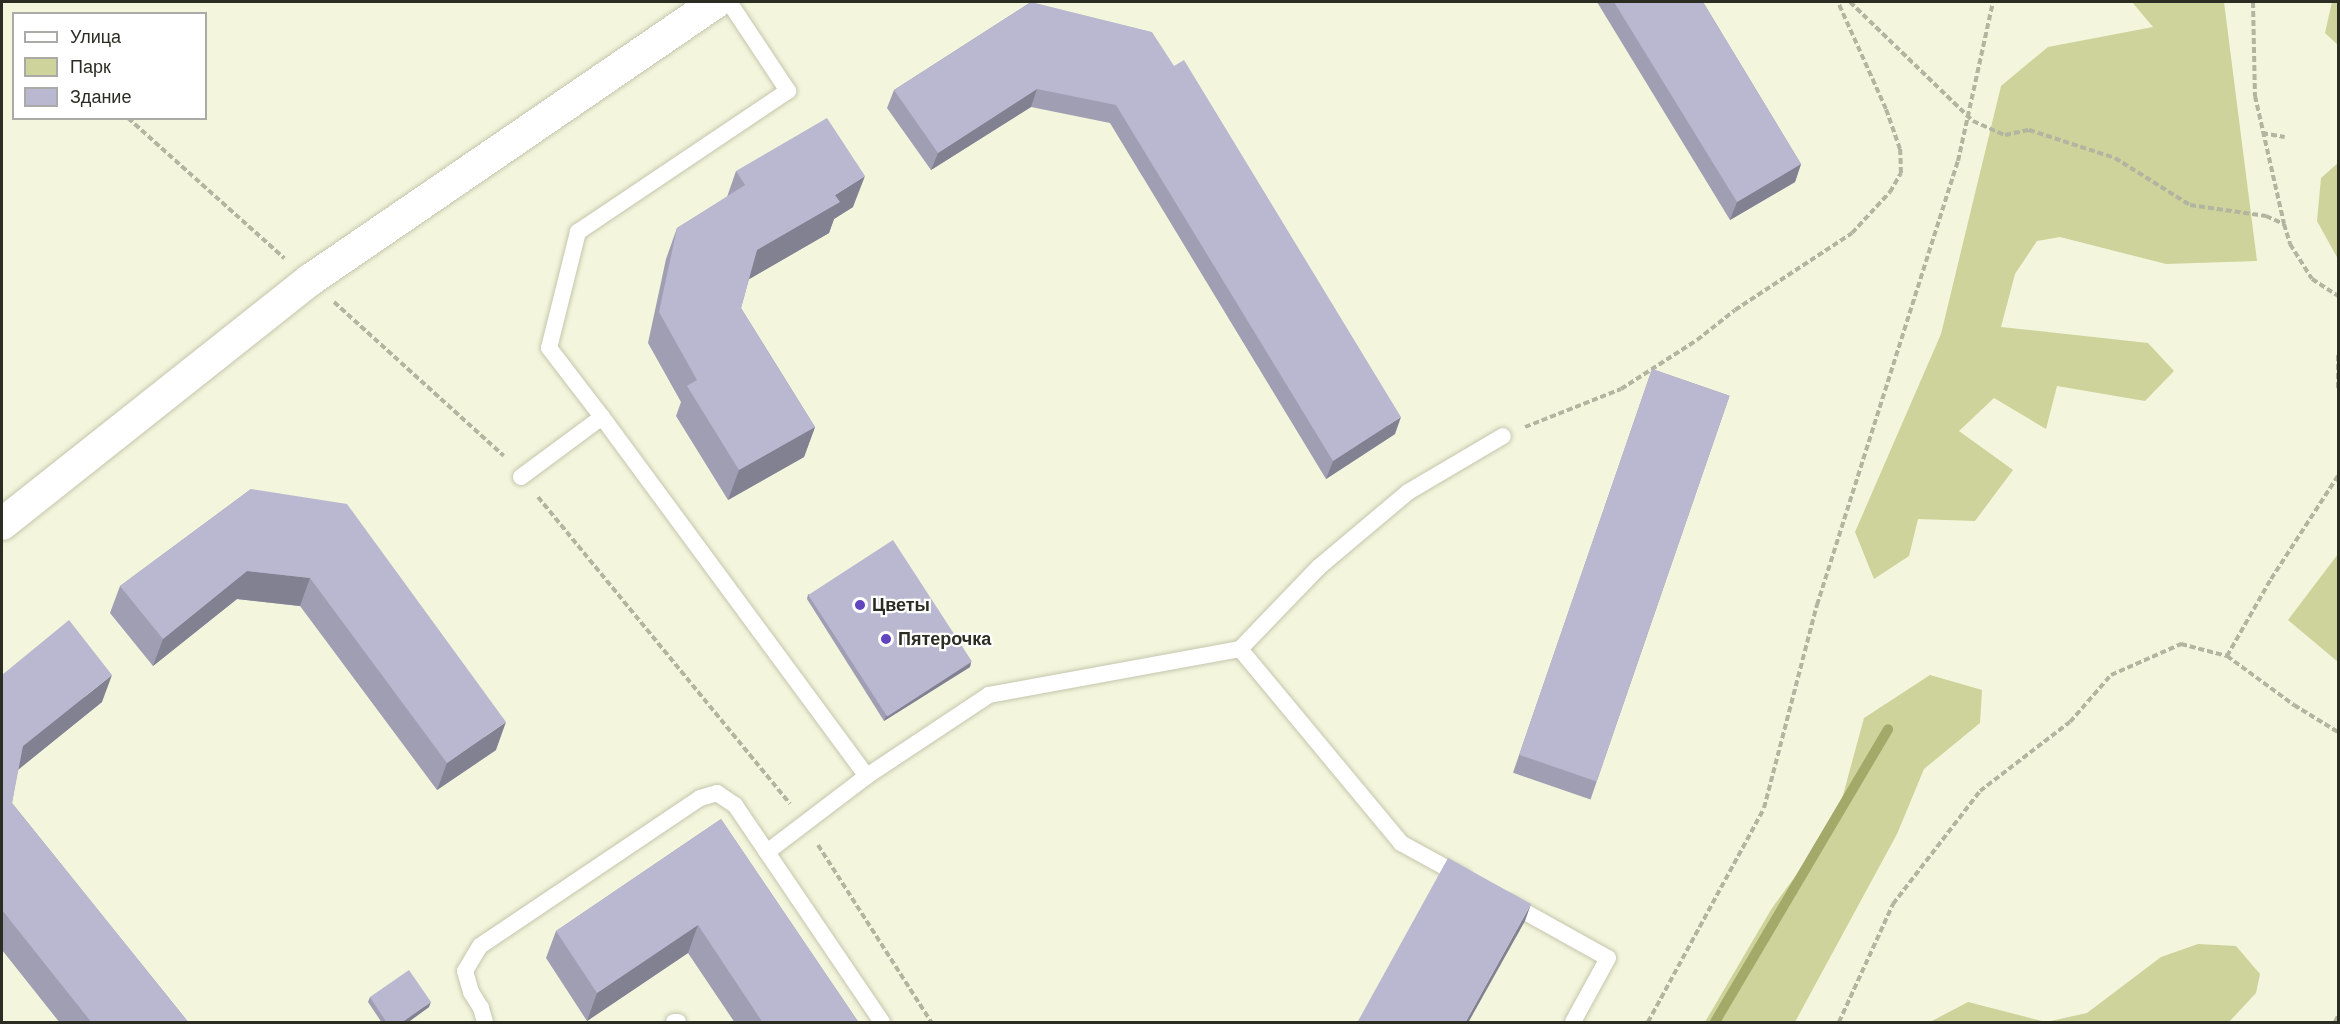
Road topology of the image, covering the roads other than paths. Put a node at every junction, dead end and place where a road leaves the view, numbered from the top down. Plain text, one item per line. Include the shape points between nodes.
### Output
1 (716, 2) edge
2 (729, 2) edge
3 (602, 417) junction
4 (1503, 436) road end
5 (521, 477) road end
6 (2, 524) edge
7 (1240, 649) junction
8 (867, 776) junction
9 (767, 852) junction
10 (1474, 883) edge
11 (1495, 895) edge
12 (485, 1023) edge
13 (674, 1023) edge
14 (678, 1023) edge
15 (882, 1023) edge
16 (1573, 1023) edge

1 - 6 street via 310,280
2 - 3 lane via 788,91 578,232 549,348
3 - 5 lane
3 - 8 lane
4 - 7 lane via 1408,492 1319,567
7 - 8 lane via 989,695
7 - 10 lane via 1401,843
8 - 9 lane
9 - 12 lane via 735,805 717,793 700,798 480,946 465,971
9 - 15 lane
11 - 16 lane via 1608,958
13 - 14 lane

